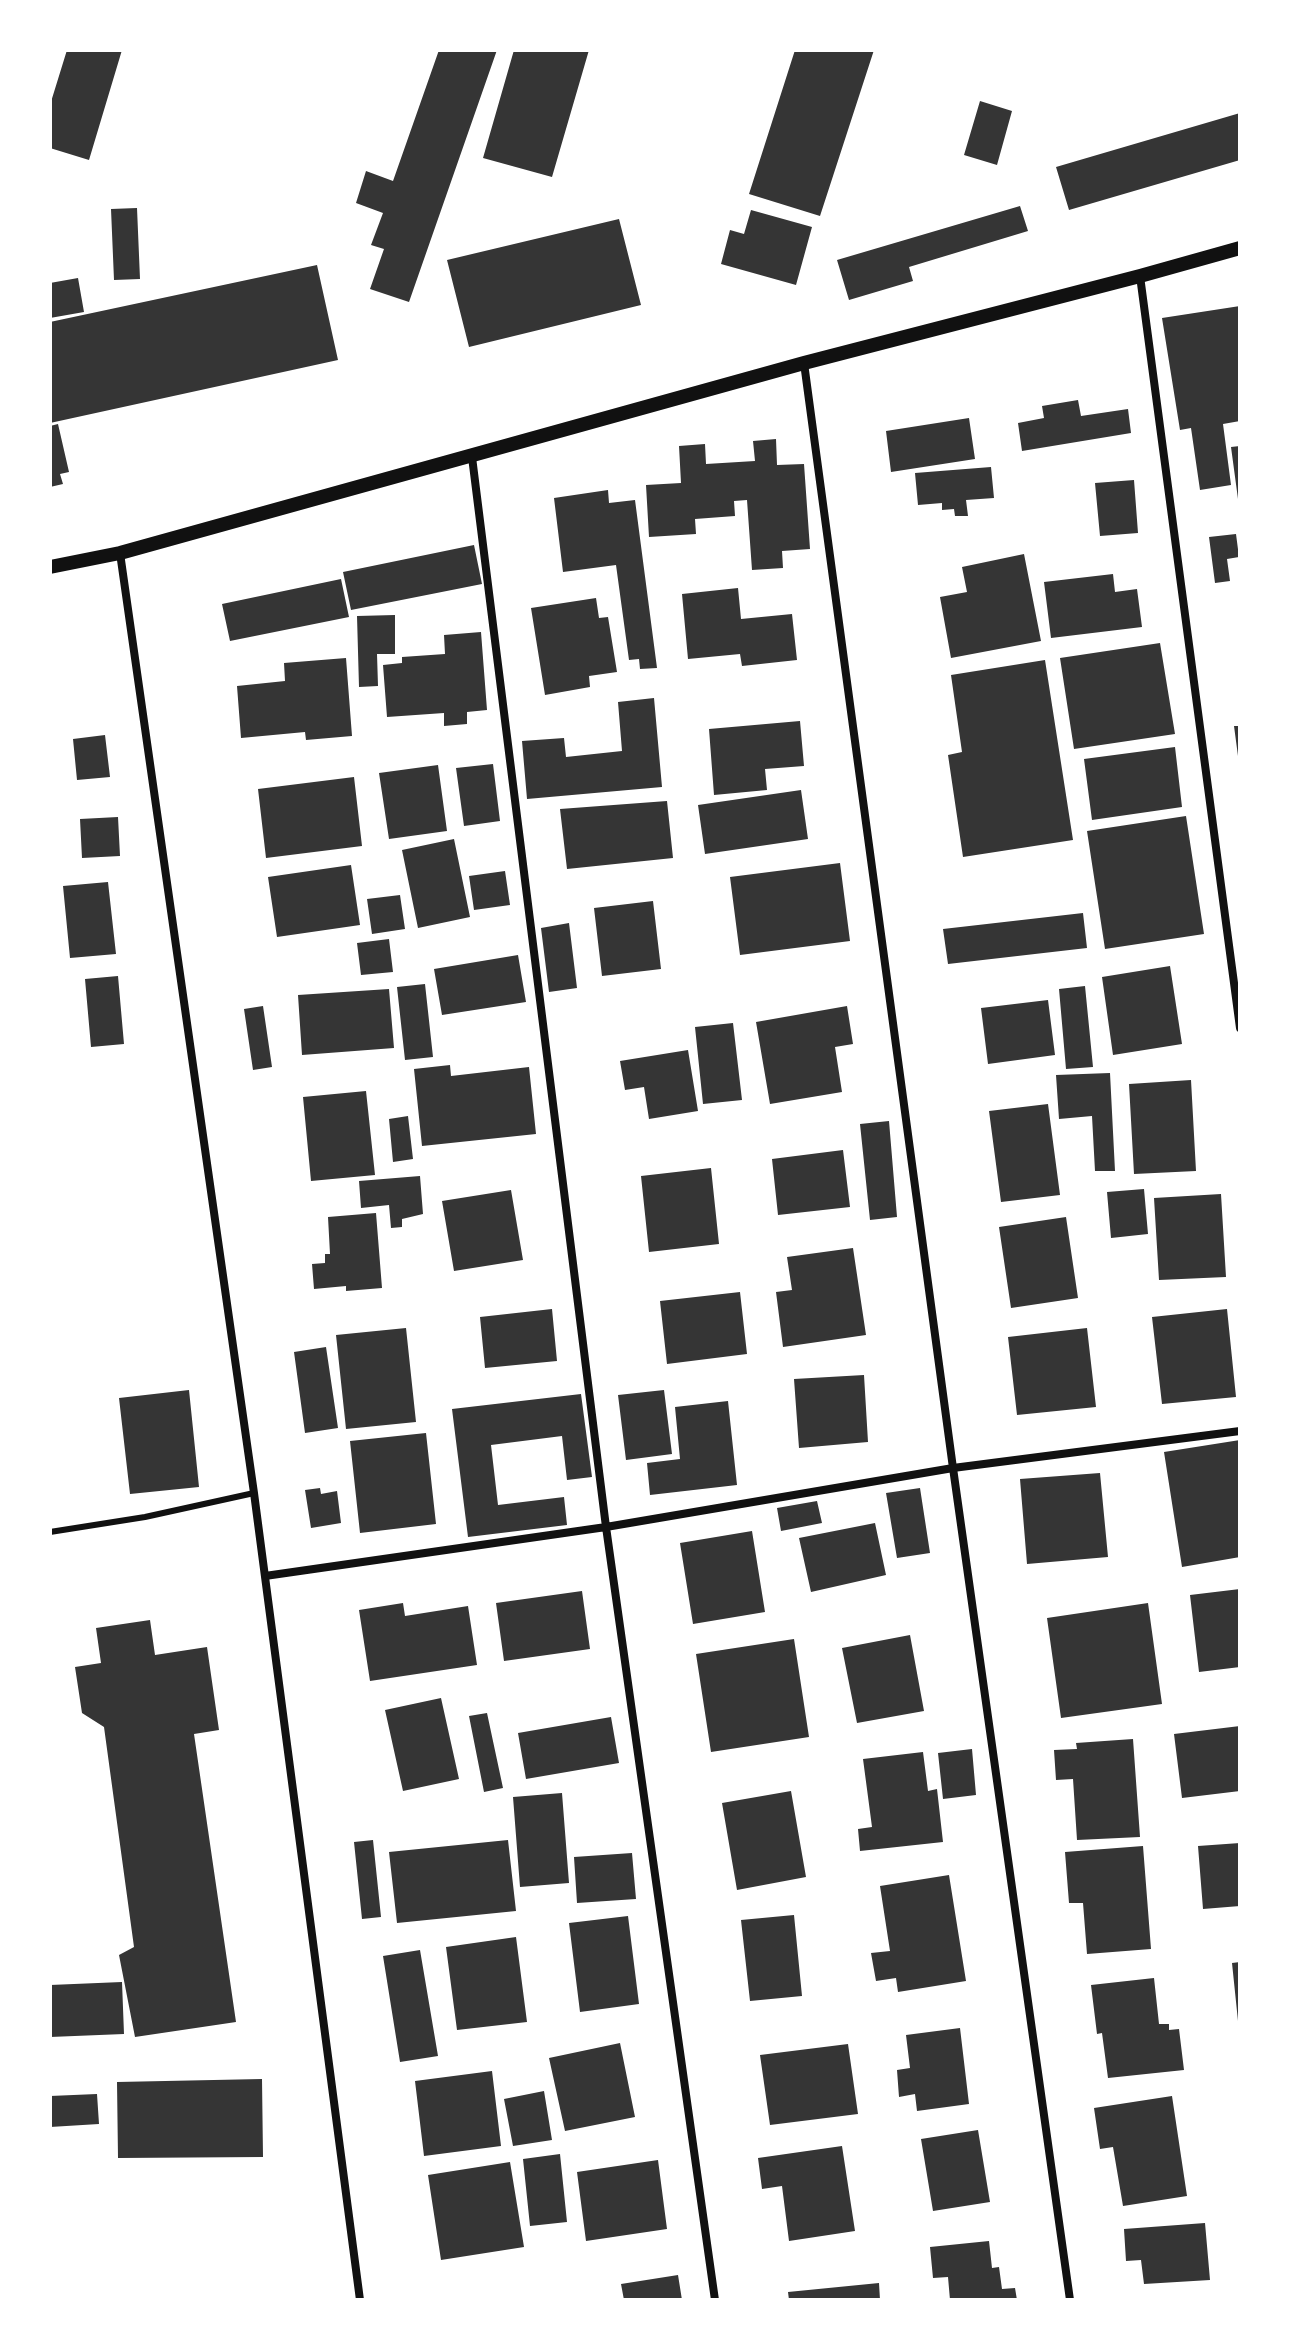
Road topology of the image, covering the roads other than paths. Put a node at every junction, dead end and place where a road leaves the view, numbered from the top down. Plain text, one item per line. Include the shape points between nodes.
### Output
1 (1240, 248) edge
2 (1140, 276) junction
3 (804, 363) junction
4 (472, 457) junction
5 (120, 553) junction
6 (50, 567) edge
7 (1240, 1028) edge
8 (1240, 1431) edge
9 (953, 1468) junction
10 (254, 1493) junction
11 (606, 1527) junction
12 (50, 1532) edge
13 (265, 1576) junction
14 (360, 2300) edge
15 (715, 2300) edge
16 (1070, 2300) edge

1 - 2 street
2 - 3 street
2 - 7 street
3 - 4 street
3 - 9 street
4 - 5 street
4 - 11 street
5 - 6 street
5 - 10 street
8 - 9 street
9 - 11 street
9 - 16 street
10 - 12 lane
10 - 13 street
11 - 13 street
11 - 15 street
13 - 14 street

